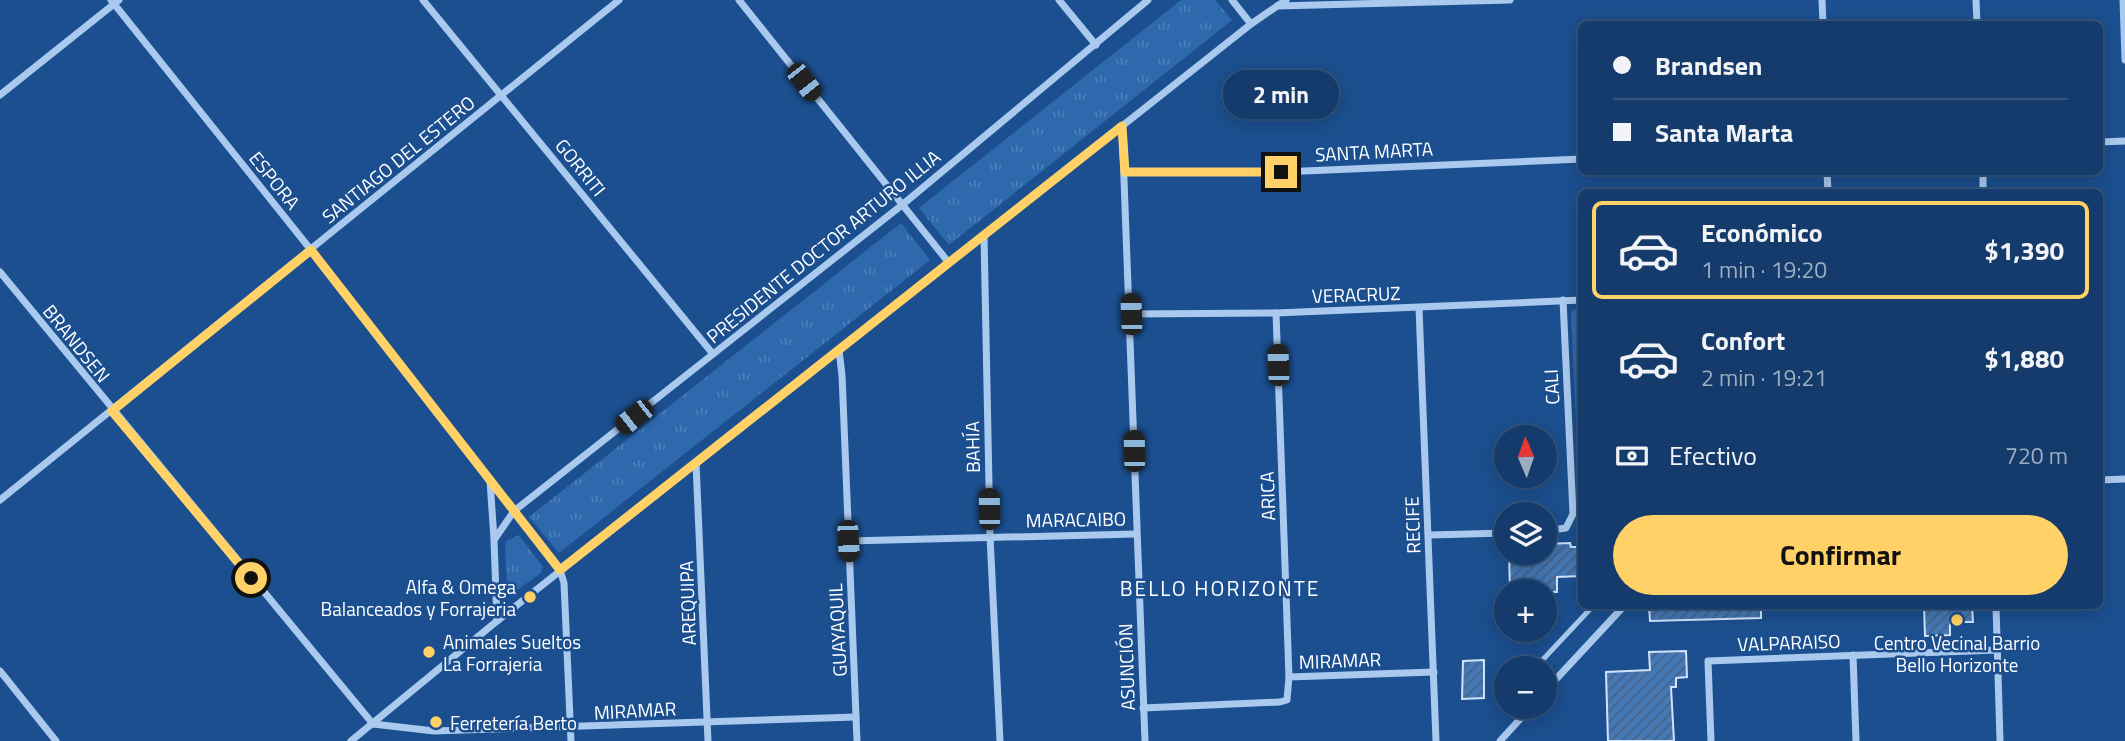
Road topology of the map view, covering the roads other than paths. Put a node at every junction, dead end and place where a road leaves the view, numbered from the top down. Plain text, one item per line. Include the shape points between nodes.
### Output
1 (423, 0) edge
2 (620, 0) edge
3 (739, 0) edge
4 (1059, 0) edge
5 (1148, 0) edge
6 (1232, 0) edge
7 (1286, 0) edge
8 (1510, 0) edge
9 (1822, 0) edge
10 (1976, 0) edge
11 (2123, 0) edge
12 (115, 1) edge
13 (1277, 6) junction
14 (1823, 21) edge
15 (1977, 21) edge
16 (1251, 24) junction
17 (1096, 44) junction
18 (2125, 60) edge
19 (501, 94) junction
20 (0, 95) edge
21 (1122, 126) junction
22 (2125, 141) edge
23 (2103, 142) edge
24 (1578, 159) edge
25 (1125, 172) junction
26 (902, 205) junction
27 (984, 235) junction
28 (311, 250) junction
29 (949, 263) junction
30 (0, 272) edge
31 (1563, 300) junction
32 (1578, 300) edge
33 (1419, 308) junction
34 (1276, 313) junction
35 (1131, 314) junction
36 (839, 350) junction
37 (713, 354) junction
38 (112, 411) junction
39 (696, 463) junction
40 (2125, 479) edge
41 (2103, 480) edge
42 (490, 481) junction
43 (0, 500) edge
44 (514, 511) junction
45 (1557, 529) edge
46 (1136, 534) junction
47 (1494, 534) edge
48 (990, 536) junction
49 (1429, 536) junction
50 (494, 540) junction
51 (848, 541) junction
52 (560, 570) junction
53 (1590, 609) edge
54 (1621, 609) edge
55 (1996, 609) edge
56 (497, 621) junction
57 (1997, 650) junction
58 (1546, 656) edge
59 (1853, 656) junction
60 (0, 671) edge
61 (1434, 672) junction
62 (1289, 677) junction
63 (1557, 678) edge
64 (1143, 708) junction
65 (856, 716) junction
66 (1520, 719) edge
67 (707, 722) junction
68 (373, 724) junction
69 (570, 729) junction
70 (434, 731) junction
71 (55, 741) edge
72 (351, 741) edge
73 (434, 741) edge
74 (571, 741) edge
75 (708, 741) edge
76 (857, 741) edge
77 (1000, 741) edge
78 (1144, 741) edge
79 (1436, 741) edge
80 (1500, 741) edge
81 (1711, 741) edge
82 (1856, 741) edge
83 (2000, 741) edge

1 - 19 street, GORRITI
2 - 19 street, SANTIAGO DEL ESTERO
3 - 26 street
4 - 17 street
5 - 17 street, PRESIDENTE DOCTOR ARTURO ILLIA
6 - 16 street
7 - 13 street
8 - 13 street
9 - 14 street
10 - 15 street
11 - 18 street
12 - 20 street
12 - 28 street, ESPORA
13 - 16 street
16 - 21 street
17 - 26 street, PRESIDENTE DOCTOR ARTURO ILLIA
19 - 28 street, SANTIAGO DEL ESTERO
19 - 37 street, GORRITI
21 - 25 street, ASUNCIÓN
21 - 27 street
22 - 23 street
24 - 25 street, SANTA MARTA via 1281,172
25 - 35 street, ASUNCIÓN
26 - 29 street
26 - 37 street, PRESIDENTE DOCTOR ARTURO ILLIA
27 - 29 street
27 - 48 street, BAHÍA
28 - 38 street, SANTIAGO DEL ESTERO
28 - 42 street, ESPORA
29 - 36 street
30 - 38 street, BRANDSEN
31 - 32 street, VERACRUZ
31 - 33 street, VERACRUZ
31 - 45 street, CALI via 1573,514 1566,528
33 - 34 street, VERACRUZ
33 - 49 street, RECIFE
34 - 35 street, VERACRUZ
34 - 62 street, ARICA
35 - 46 street, ASUNCIÓN
36 - 39 street
36 - 51 street, GUAYAQUIL
37 - 44 street, PRESIDENTE DOCTOR ARTURO ILLIA
38 - 43 street, SANTIAGO DEL ESTERO
38 - 68 street, BRANDSEN
39 - 52 street
39 - 67 street, AREQUIPA
40 - 41 street
42 - 44 street, ESPORA
42 - 50 street
44 - 50 street, PRESIDENTE DOCTOR ARTURO ILLIA
44 - 52 street, ESPORA
46 - 48 street, MARACAIBO
46 - 64 street, ASUNCIÓN
47 - 49 street
48 - 51 street, MARACAIBO
48 - 77 street, BAHÍA
49 - 61 street, RECIFE
50 - 56 street
51 - 65 street, GUAYAQUIL
52 - 56 street
52 - 69 street
53 - 58 lane
54 - 63 street
55 - 57 street
56 - 68 street
57 - 59 street, VALPARAISO
57 - 83 street
59 - 81 street, VALPARAISO via 1708,661
59 - 82 street
60 - 71 street
61 - 62 street, MIRAMAR
61 - 79 street, RECIFE
62 - 64 street, MIRAMAR via 1289,695 1280,702
64 - 78 street, ASUNCIÓN
65 - 67 street, MIRAMAR
65 - 76 street, GUAYAQUIL
66 - 80 street
67 - 69 street, MIRAMAR
67 - 75 street, AREQUIPA
68 - 70 street, MIRAMAR
68 - 72 street
69 - 70 street, MIRAMAR
69 - 74 street
70 - 73 street

